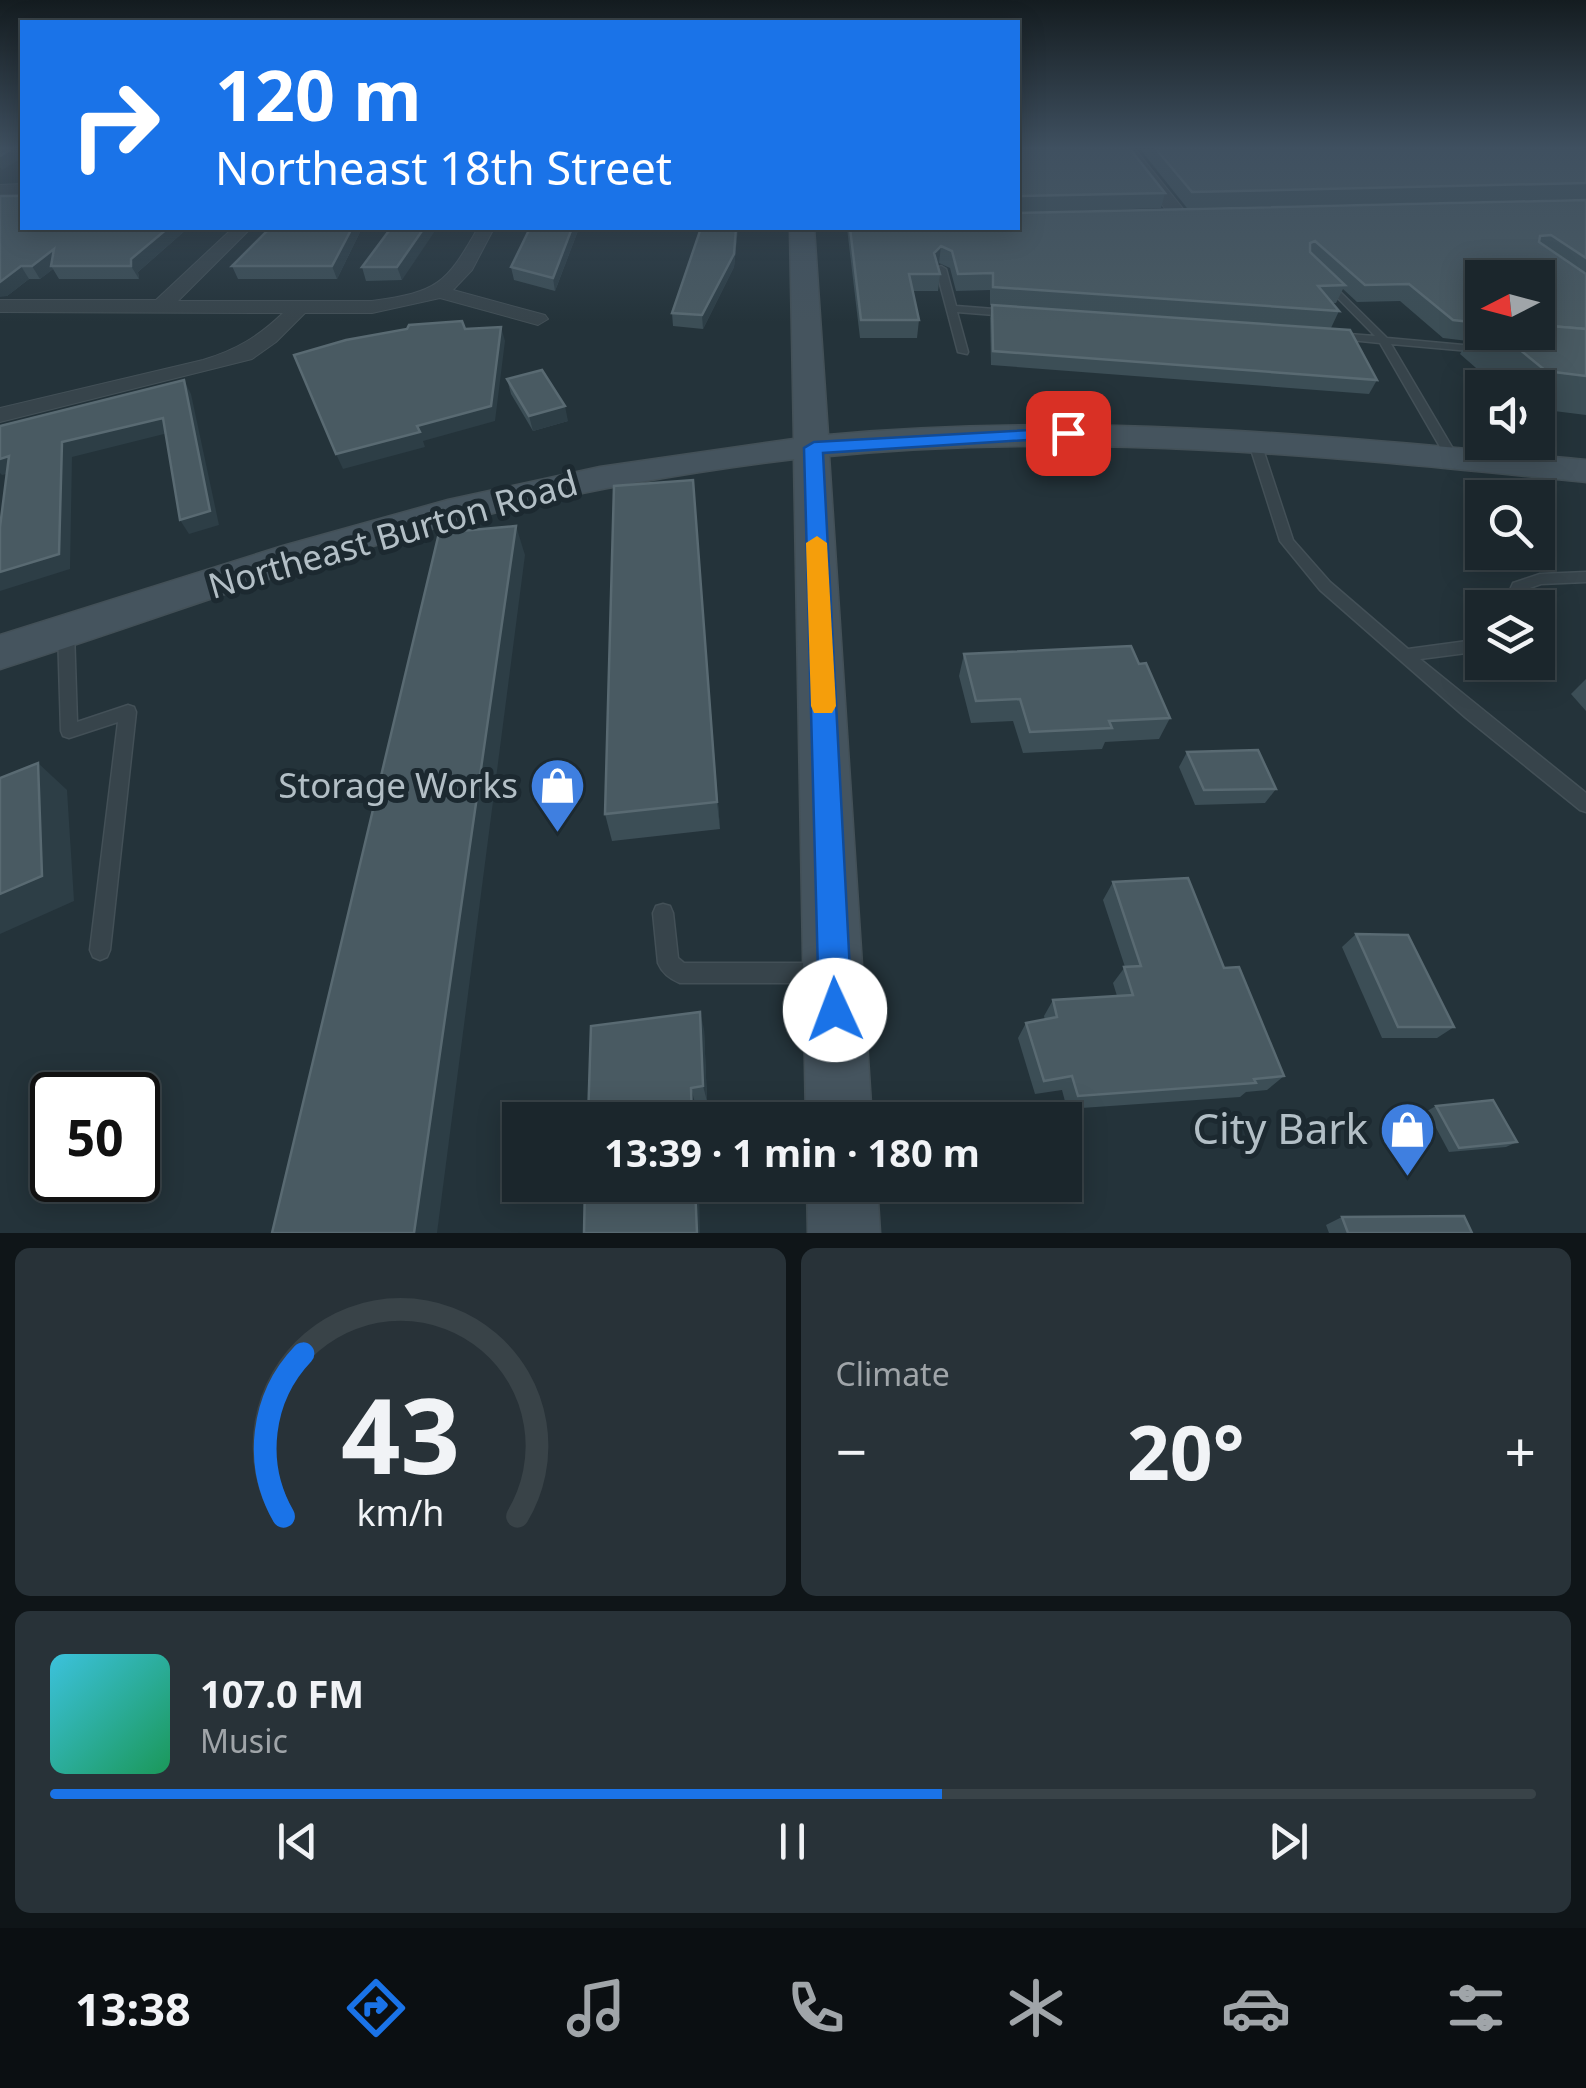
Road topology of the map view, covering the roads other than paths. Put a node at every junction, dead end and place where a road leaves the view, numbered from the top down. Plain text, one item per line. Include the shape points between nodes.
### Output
1 (1181, 207) edge
2 (1159, 215) edge
3 (240, 230) edge
4 (485, 230) edge
5 (802, 230) edge
6 (940, 269) edge
7 (1322, 276) edge
8 (440, 292) junction
9 (163, 304) junction
10 (0, 306) edge
11 (300, 306) junction
12 (952, 309) junction
13 (1030, 314) edge
14 (538, 318) dead end
15 (1324, 335) edge
16 (1383, 339) junction
17 (1494, 351) edge
18 (964, 352) dead end
19 (0, 414) edge
20 (1254, 440) junction
21 (814, 448) junction
22 (1454, 458) junction
23 (1586, 471) edge
24 (1586, 577) edge
25 (1517, 590) edge
26 (66, 631) junction
27 (1465, 647) edge
28 (0, 652) edge
29 (1405, 655) junction
30 (1586, 804) edge
31 (664, 913) dead end
32 (100, 950) dead end
33 (834, 973) junction
34 (838, 1102) edge
35 (843, 1202) edge
36 (844, 1233) edge

1 - 2 street via 1188,214
3 - 9 street
4 - 8 street via 463,270
5 - 21 street
6 - 12 lane
7 - 16 lane
8 - 11 street via 388,305
8 - 14 street
9 - 10 street
9 - 11 street
11 - 19 street via 244,354
12 - 13 lane
12 - 18 lane
15 - 16 lane
16 - 17 lane
16 - 22 lane
20 - 21 street, Northeast Burton Road via 1068,433
20 - 22 street, Northeast Burton Road
20 - 29 lane via 1287,541 1326,586
21 - 26 street, Northeast Burton Road via 599,478 483,502
21 - 33 street
22 - 23 street, Northeast Burton Road
24 - 25 lane via 1540,579
26 - 28 street, Northeast Burton Road
26 - 32 lane via 69,732 128,712
27 - 29 lane
29 - 30 lane
31 - 33 lane via 668,963 680,973
33 - 34 street
35 - 36 street

